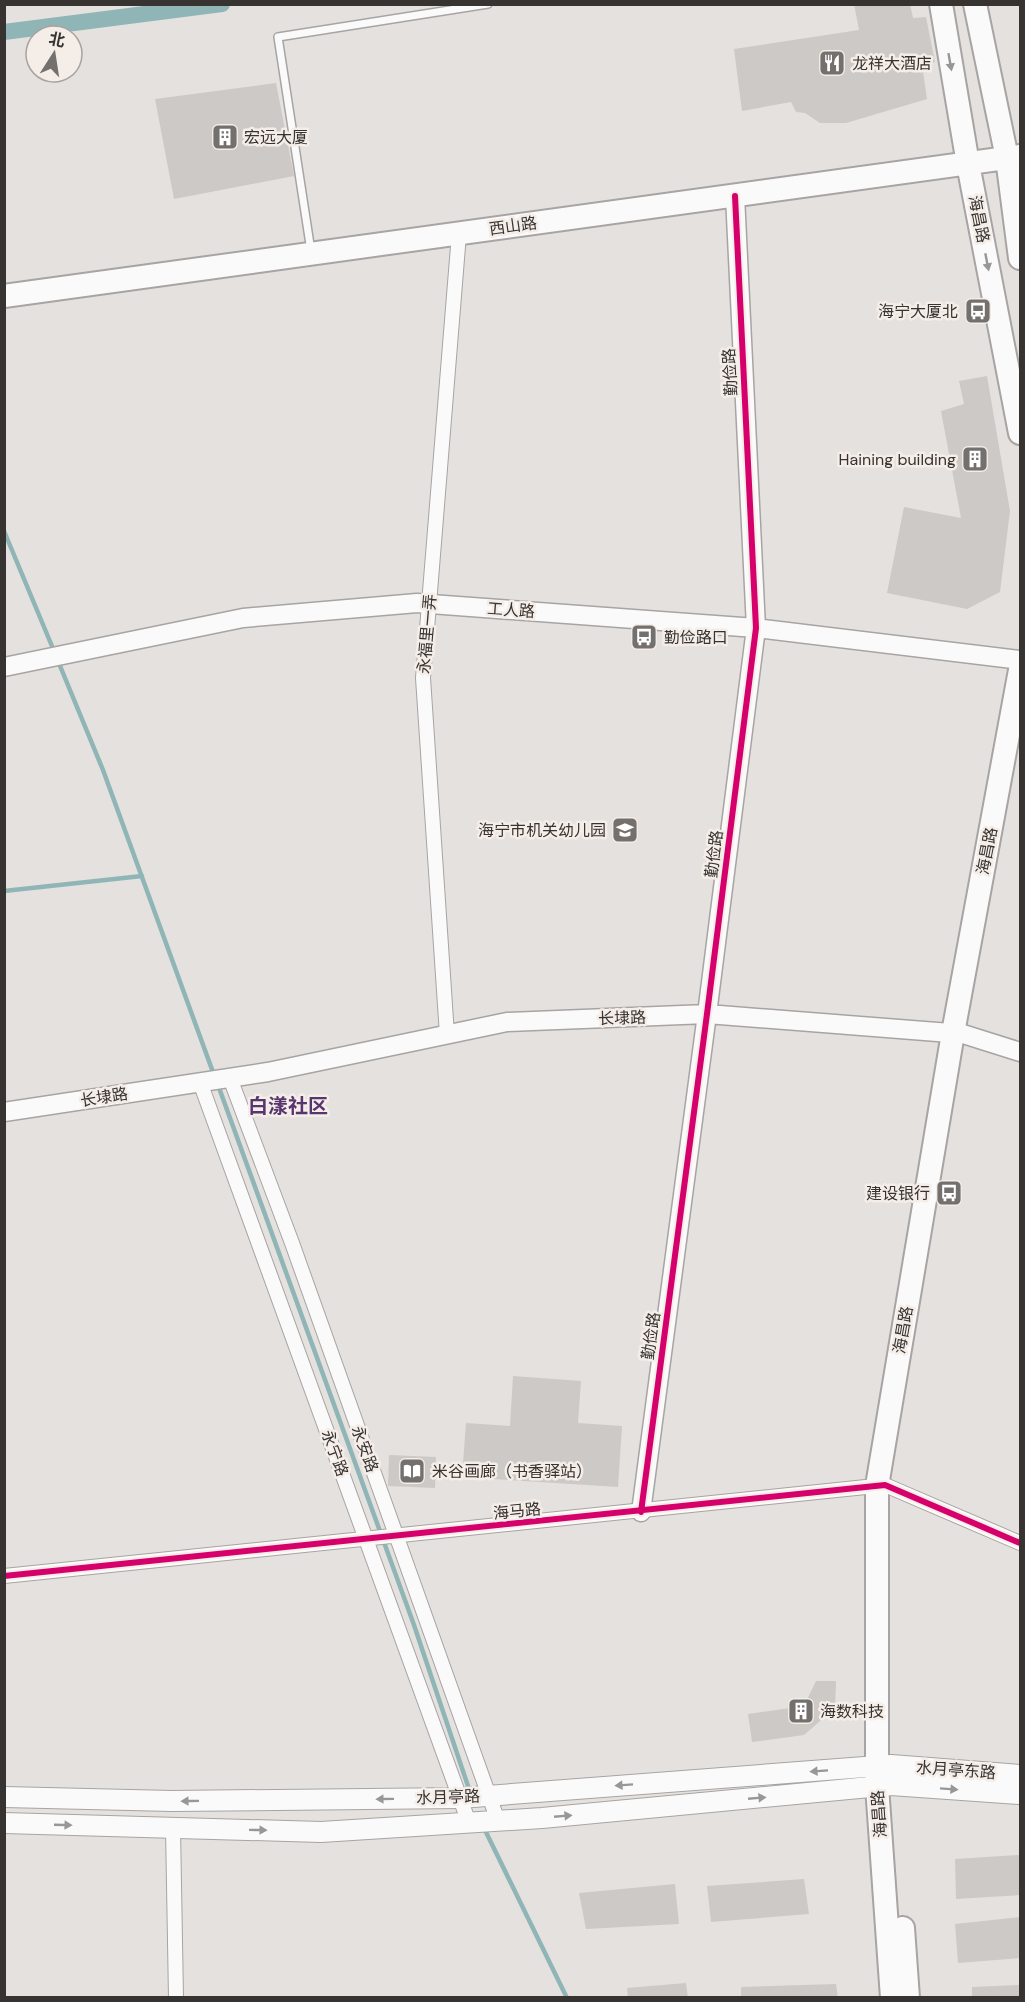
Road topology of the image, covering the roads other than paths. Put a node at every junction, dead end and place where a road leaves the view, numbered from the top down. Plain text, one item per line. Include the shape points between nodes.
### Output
1 (488, 4) edge
2 (941, 4) edge
3 (975, 4) edge
4 (1014, 157) edge
5 (968, 164) junction
6 (735, 196) junction
7 (459, 234) junction
8 (312, 254) junction
9 (1020, 258) edge
10 (4, 296) edge
11 (1020, 433) edge
12 (429, 604) junction
13 (756, 628) junction
14 (1020, 660) edge
15 (4, 667) edge
16 (1020, 670) edge
17 (1020, 715) edge
18 (707, 1014) junction
19 (958, 1033) junction
20 (447, 1035) junction
21 (1020, 1052) edge
22 (228, 1078) junction
23 (202, 1082) junction
24 (4, 1112) edge
25 (881, 1486) junction
26 (641, 1512) junction
27 (393, 1537) junction
28 (371, 1539) junction
29 (1020, 1543) edge
30 (4, 1576) edge
31 (1020, 1775) edge
32 (884, 1776) junction
33 (1020, 1794) edge
34 (488, 1795) junction
35 (4, 1797) edge
36 (462, 1798) junction
37 (501, 1821) junction
38 (4, 1823) edge
39 (466, 1823) junction
40 (173, 1828) junction
41 (176, 1998) edge
42 (892, 1998) edge
43 (908, 1998) edge

1 - 8 lane via 278,37
2 -> 5 main road, 海昌路
3 - 4 main road
4 - 5 main road, 西山路
4 - 9 main road
5 - 6 main road, 西山路
5 -> 11 main road, 海昌路
6 - 7 main road, 西山路
6 - 13 street, 勤俭路
7 - 8 main road, 西山路
7 - 12 street, 永福里一弄
8 - 10 main road, 西山路
12 - 13 street, 工人路
12 - 15 street, 工人路 via 243,618
12 - 20 street, 永福里一弄 via 423,678
13 - 14 street, 工人路
13 - 18 street, 勤俭路
16 - 19 main road, 海昌路
17 - 19 main road, 海昌路
18 - 19 street, 长埭路
18 - 20 street, 长埭路 via 507,1022
18 - 26 street, 勤俭路
19 - 21 street, 长埭路
19 - 25 main road, 海昌路
20 - 22 street, 长埭路
22 - 23 street, 长埭路
22 - 27 street, 永安路 via 291,1243
23 - 24 street, 长埭路
23 - 28 street, 永宁路
25 - 26 street, 海马路
25 - 29 street, 海马路
25 - 32 main road, 海昌路
26 - 27 street, 海马路
27 - 28 street, 海马路
27 - 34 street, 永安路
28 - 30 street, 海马路
28 - 36 street, 永宁路
31 - 32 main road, 水月亭东路
32 -> 33 main road, 水月亭东路
32 -> 34 main road, 水月亭路
37 -> 32 main road, 水月亭路
32 - 42 main road, 海昌路
32 - 43 main road, 海昌路
34 - 36 main road, 水月亭路
34 - 37 street, 永安路
36 -> 35 main road, 水月亭路 via 172,1801
36 - 39 street, 永宁路
37 - 39 main road, 水月亭路
38 -> 40 main road, 水月亭路
40 -> 39 main road, 水月亭路 via 321,1832
40 - 41 street

